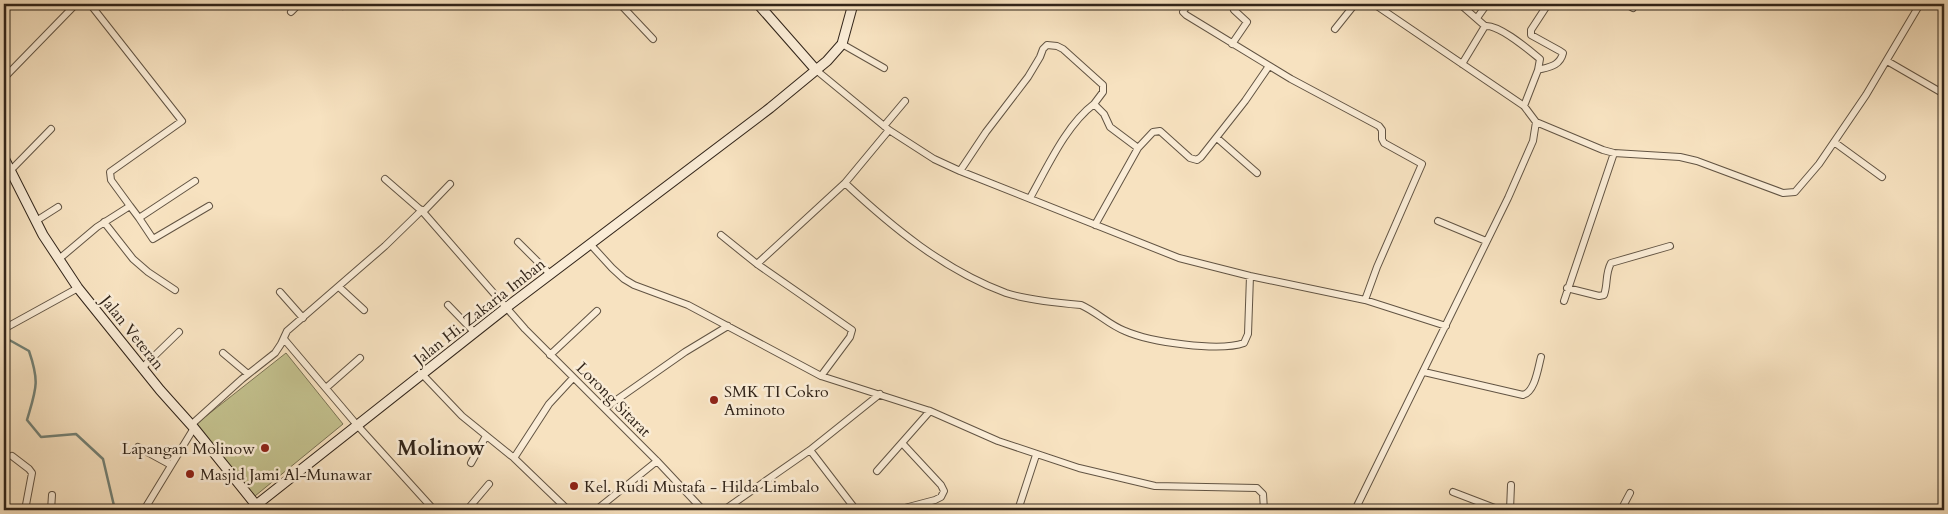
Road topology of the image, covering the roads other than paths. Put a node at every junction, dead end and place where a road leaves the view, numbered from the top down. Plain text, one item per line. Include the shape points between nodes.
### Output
1 (76, 4) edge
2 (90, 4) edge
3 (299, 4) edge
4 (620, 4) edge
5 (758, 4) edge
6 (853, 4) edge
7 (1188, 4) edge
8 (1355, 4) edge
9 (1374, 4) edge
10 (1486, 4) edge
11 (1547, 4) edge
12 (1920, 4) edge
13 (1461, 5) edge
14 (1234, 10) dead end
15 (291, 12) dead end
16 (1477, 18) junction
17 (1485, 26) junction
18 (1335, 29) dead end
19 (653, 39) dead end
20 (842, 44) junction
21 (1232, 44) junction
22 (1887, 60) junction
23 (1462, 64) junction
24 (1269, 66) junction
25 (884, 68) dead end
26 (816, 70) junction
27 (1538, 70) junction
28 (4, 78) edge
29 (1944, 94) edge
30 (905, 101) dead end
31 (1094, 104) junction
32 (1524, 106) junction
33 (1536, 122) junction
34 (887, 128) junction
35 (52, 129) dead end
36 (1217, 138) junction
37 (1834, 142) junction
38 (1138, 148) junction
39 (1614, 153) junction
40 (4, 158) edge
41 (960, 171) junction
42 (10, 172) junction
43 (1257, 173) dead end
44 (1882, 177) dead end
45 (385, 179) dead end
46 (194, 182) dead end
47 (845, 183) junction
48 (450, 184) dead end
49 (1030, 198) junction
50 (130, 206) junction
51 (208, 206) dead end
52 (58, 207) dead end
53 (422, 211) junction
54 (139, 218) junction
55 (36, 221) junction
56 (1438, 221) dead end
57 (104, 222) junction
58 (1095, 225) junction
59 (721, 235) dead end
60 (1486, 241) junction
61 (518, 242) dead end
62 (591, 245) junction
63 (1670, 246) dead end
64 (59, 259) junction
65 (757, 264) junction
66 (551, 274) junction
67 (1250, 276) junction
68 (339, 287) junction
69 (78, 288) junction
70 (1567, 288) junction
71 (175, 290) dead end
72 (280, 292) dead end
73 (1365, 300) junction
74 (1564, 301) dead end
75 (448, 305) dead end
76 (507, 307) junction
77 (364, 310) dead end
78 (597, 311) dead end
79 (303, 318) junction
80 (9, 326) dead end
81 (728, 326) junction
82 (1446, 326) junction
83 (179, 332) dead end
84 (474, 333) junction
85 (284, 339) junction
86 (223, 353) dead end
87 (550, 355) junction
88 (1541, 357) dead end
89 (360, 358) dead end
90 (142, 368) junction
91 (1424, 372) junction
92 (248, 374) junction
93 (422, 374) junction
94 (821, 376) junction
95 (573, 378) junction
96 (326, 388) junction
97 (880, 394) junction
98 (604, 408) junction
99 (930, 411) junction
100 (357, 425) junction
101 (193, 426) junction
102 (486, 436) junction
103 (902, 443) junction
104 (138, 447) dead end
105 (810, 450) junction
106 (1036, 455) junction
107 (12, 456) dead end
108 (514, 458) junction
109 (657, 461) junction
110 (471, 463) dead end
111 (171, 465) junction
112 (877, 471) dead end
113 (489, 484) dead end
114 (1511, 485) dead end
115 (1453, 492) dead end
116 (1630, 493) dead end
117 (52, 495) dead end
118 (256, 509) edge
119 (25, 510) edge
120 (51, 510) edge
121 (144, 510) edge
122 (434, 510) edge
123 (467, 510) edge
124 (568, 510) edge
125 (596, 510) edge
126 (703, 510) edge
127 (724, 510) edge
128 (856, 510) edge
129 (897, 510) edge
130 (1018, 510) edge
131 (1264, 510) edge
132 (1355, 510) edge
133 (1500, 510) edge
134 (1510, 510) edge
135 (1621, 510) edge

1 - 28 street
2 - 50 street via 182,121 110,172 111,180
3 - 15 street
4 - 19 street
5 - 26 main road
6 - 20 main road
7 - 21 street via 1183,12 1186,15
8 - 18 street
9 - 23 street
10 - 16 street
11 - 27 street via 1531,35 1563,54 1555,65
12 - 22 street
13 - 16 street
14 - 21 street via 1247,22
16 - 17 street
17 - 23 street
17 - 27 street via 1490,25 1509,35 1536,55 1540,59
20 - 25 street
20 - 26 main road, Jalan Hi. Zakaria Imban
21 - 24 street
22 - 29 street
22 - 37 street
23 - 32 street
24 - 36 street
24 - 73 street via 1379,126 1384,143 1422,164
26 - 34 street
26 - 62 main road, Jalan Hi. Zakaria Imban
27 - 32 street
30 - 34 street
31 - 38 street via 1110,127
31 - 41 street via 1103,92 1103,85 1063,49 1047,45 1028,77
31 - 49 street via 1066,136
32 - 33 street
33 - 39 street
33 - 60 street via 1533,141
34 - 41 street via 934,159
34 - 47 street
35 - 42 street
36 - 38 street via 1197,160 1185,155 1160,132 1153,132
36 - 43 street
37 - 39 street via 1800,188 1790,193 1697,161
37 - 44 street
38 - 58 street
39 - 70 street
40 - 42 main road, Jalan Veteran
41 - 49 street
42 - 55 main road, Jalan Veteran
45 - 53 street, Lorong Sitarat
46 - 54 street
47 - 65 street
47 - 67 street via 901,233 964,273 1006,293 1081,305 1123,331 1140,337 1188,345 1236,346 1244,343 1248,334
48 - 53 street
49 - 58 street
50 - 54 street
50 - 57 street
51 - 54 street via 153,239
52 - 55 street
53 - 68 street
53 - 76 street, Lorong Sitarat
55 - 64 main road, Jalan Veteran
56 - 60 street
57 - 64 street
57 - 71 street via 133,258
58 - 67 street via 1179,258
59 - 65 street
60 - 82 street
61 - 66 street
62 - 66 main road, Jalan Hi. Zakaria Imban
62 - 81 street via 624,279 645,290 688,304
63 - 70 street via 1611,263 1604,295
64 - 69 main road, Jalan Veteran
65 - 94 street via 852,330
66 - 76 main road, Jalan Hi. Zakaria Imban
67 - 73 street
68 - 77 street
68 - 79 street
69 - 80 street
69 - 90 main road, Jalan Veteran
70 - 74 street
72 - 79 street
73 - 82 street
75 - 84 street
76 - 84 main road, Jalan Hi. Zakaria Imban
76 - 87 street, Lorong Sitarat
78 - 87 street
79 - 85 street via 287,331
81 - 94 street
81 - 98 street
82 - 91 street
83 - 90 street
84 - 93 main road, Jalan Hi. Zakaria Imban
85 - 92 street via 275,353
85 - 96 street
86 - 92 street
87 - 95 street, Lorong Sitarat
88 - 91 street via 1531,389 1523,395
89 - 96 street
90 - 101 main road, Jalan Veteran
91 - 132 street
92 - 101 street
93 - 100 main road, Jalan Hi. Zakaria Imban
93 - 102 street
94 - 97 street
95 - 98 street, Lorong Sitarat
95 - 108 street via 549,404
96 - 100 street
97 - 99 street
97 - 105 street
98 - 109 street, Lorong Sitarat
99 - 103 street
99 - 106 street
100 - 118 main road, Jalan Hi. Zakaria Imban
100 - 122 street
101 - 111 street
101 - 118 main road, Jalan Veteran
102 - 108 street
102 - 110 street
103 - 112 street
103 - 129 street via 944,492 935,500
104 - 111 street
105 - 127 street
105 - 128 street
106 - 130 street
106 - 131 street via 1155,486 1251,487 1263,494
107 - 119 street via 32,473
108 - 124 street
109 - 125 street
109 - 126 street, Lorong Sitarat
111 - 121 street
113 - 123 street
114 - 134 street
115 - 133 street
116 - 135 street
117 - 120 street

